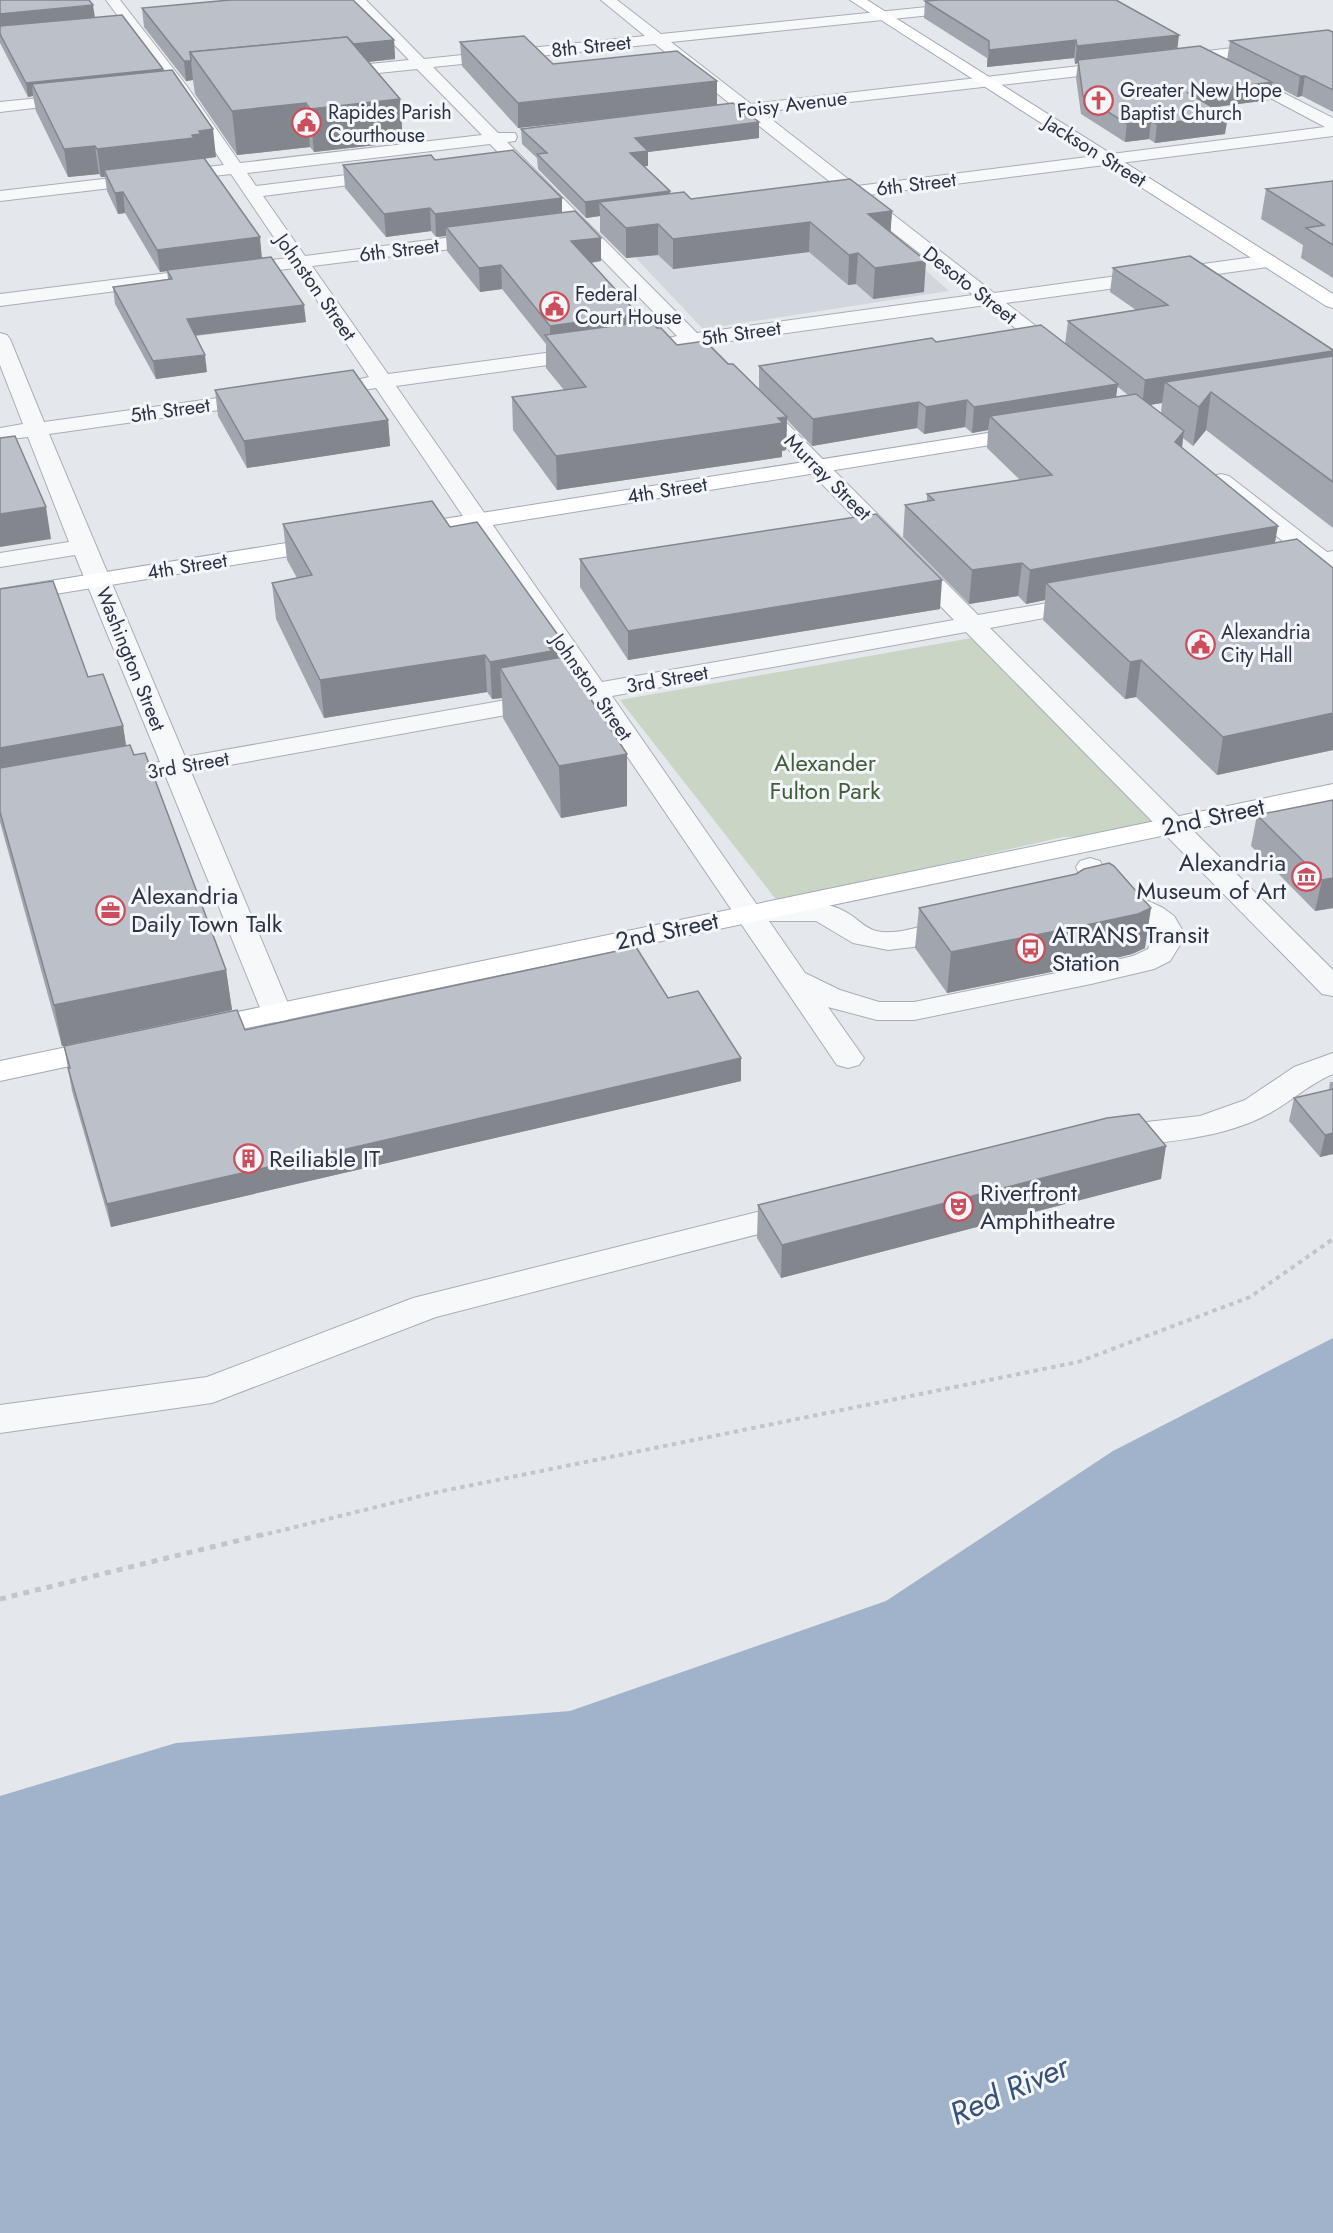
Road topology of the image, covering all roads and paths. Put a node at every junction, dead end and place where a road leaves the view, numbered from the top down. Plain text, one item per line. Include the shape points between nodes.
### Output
1 (113, 0) edge
2 (358, 0) edge
3 (608, 0) edge
4 (857, 0) edge
5 (1038, 0) edge
6 (882, 16) junction
7 (151, 20) edge
8 (122, 23) junction
9 (658, 39) junction
10 (1333, 41) edge
11 (1184, 46) edge
12 (1203, 56) junction
13 (1157, 62) edge
14 (421, 63) junction
15 (1134, 64) edge
16 (317, 74) edge
17 (985, 82) junction
18 (203, 86) edge
19 (180, 88) junction
20 (157, 91) edge
21 (90, 98) edge
22 (0, 107) edge
23 (747, 109) junction
24 (679, 117) edge
25 (1333, 125) edge
26 (1333, 131) edge
27 (529, 135) edge
28 (495, 139) junction
29 (320, 159) junction
30 (515, 159) junction
31 (1108, 159) junction
32 (491, 162) edge
33 (234, 169) junction
34 (408, 172) edge
35 (336, 181) junction
36 (250, 192) junction
37 (852, 192) junction
38 (0, 196) edge
39 (805, 198) edge
40 (604, 223) edge
41 (581, 226) junction
42 (557, 229) edge
43 (510, 235) edge
44 (1268, 261) junction
45 (299, 262) junction
46 (989, 299) junction
47 (0, 300) edge
48 (1333, 302) edge
49 (0, 339) edge
50 (692, 339) junction
51 (657, 344) edge
52 (611, 350) edge
53 (1072, 364) edge
54 (381, 382) junction
55 (345, 387) edge
56 (286, 395) edge
57 (1057, 428) edge
58 (37, 429) junction
59 (0, 434) edge
60 (817, 466) junction
61 (1202, 466) edge
62 (477, 520) junction
63 (382, 535) edge
64 (347, 541) edge
65 (83, 547) junction
66 (0, 560) edge
67 (1329, 563) edge
68 (1252, 573) edge
69 (99, 580) junction
70 (0, 596) edge
71 (1112, 598) edge
72 (972, 624) junction
73 (595, 691) junction
74 (175, 767) junction
75 (82, 784) edge
76 (1333, 792) edge
77 (1171, 826) junction
78 (1103, 840) junction
79 (1090, 867) junction
80 (1071, 899) edge
81 (749, 914) junction
82 (984, 922) edge
83 (794, 979) junction
84 (1333, 987) edge
85 (276, 1013) junction
86 (172, 1035) edge
87 (138, 1042) edge
88 (848, 1058) dead end
89 (1333, 1063) edge
90 (0, 1071) edge
91 (1079, 1143) edge
92 (837, 1203) edge
93 (1333, 1239) edge
94 (0, 1419) edge
95 (0, 1599) edge

1 - 8 street
2 - 14 street, Murray Street
3 - 9 street, Desoto Street
4 - 6 main road, Jackson Street
5 - 6 street, 8th Street
6 - 9 street, 8th Street
6 - 17 main road, Jackson Street
7 - 8 street
8 - 19 street
9 - 14 street, 8th Street
9 - 23 street, Desoto Street
10 - 12 street
11 - 12 street
12 - 13 street
12 - 25 street
14 - 16 street, 8th Street
14 - 28 street, Murray Street
15 - 17 street, Foisy Avenue
17 - 23 street, Foisy Avenue
17 - 31 main road, Jackson Street
18 - 19 street
19 - 20 street
19 - 33 street, Johnston Street
21 - 22 street
23 - 24 street, Foisy Avenue
23 - 37 street, Desoto Street
26 - 31 street, 6th Street
27 - 28 street
28 - 29 street
28 - 30 street, Murray Street
29 - 33 street
29 - 35 street
30 - 32 street
30 - 41 street, Murray Street
31 - 37 street, 6th Street
31 - 44 main road, Jackson Street
33 - 36 street, Johnston Street
33 - 38 street
34 - 35 street
35 - 36 street
36 - 45 street, Johnston Street
37 - 39 street, 6th Street
37 - 46 street, Desoto Street
40 - 41 street
41 - 42 street
41 - 50 street, Murray Street
43 - 45 street, 6th Street
44 - 46 street, 5th Street
44 - 48 main road, Jackson Street
45 - 47 street, 6th Street
45 - 54 street, Johnston Street
46 - 50 street, 5th Street
46 - 53 street, Desoto Street
49 - 58 street, Washington Street
50 - 51 street, 5th Street
50 - 60 street, Murray Street
52 - 54 street
54 - 55 street
54 - 62 street, Johnston Street
56 - 58 street, 5th Street
57 - 60 main road, 4th Street
58 - 59 street, 5th Street
58 - 65 street, Washington Street
60 - 62 main road, 4th Street
60 - 72 street, Murray Street
61 - 67 street
62 - 63 main road, 4th Street
62 - 73 street, Johnston Street
64 - 69 main road, 4th Street
65 - 66 street
65 - 69 street, Washington Street
67 - 68 street
69 - 70 main road, 4th Street
69 - 74 street, Washington Street
71 - 72 street, 3rd Street
72 - 73 street, 3rd Street
72 - 77 street, Murray Street
73 - 74 street, 3rd Street
73 - 81 street, Johnston Street
74 - 75 street, 3rd Street
74 - 85 street, Washington Street
76 - 77 main road, 2nd Street
77 - 78 main road, 2nd Street
77 - 84 street, Murray Street
78 - 79 street
78 - 81 main road, 2nd Street
79 - 80 street
79 - 83 street via 1095,881 1111,894 1162,922 1169,933 1159,955 1143,963 1081,978 914,1011 877,1011 829,997
81 - 82 street via 799,910 828,914 864,937 889,939
81 - 83 street, Johnston Street
81 - 85 main road, 2nd Street
83 - 88 street, Johnston Street
85 - 86 main road, 2nd Street
87 - 90 main road
89 - 91 street via 1305,1074 1257,1107 1205,1126
92 - 94 street via 426,1307 212,1390
93 - 95 path via 1250,1297 1078,1362 433,1493

